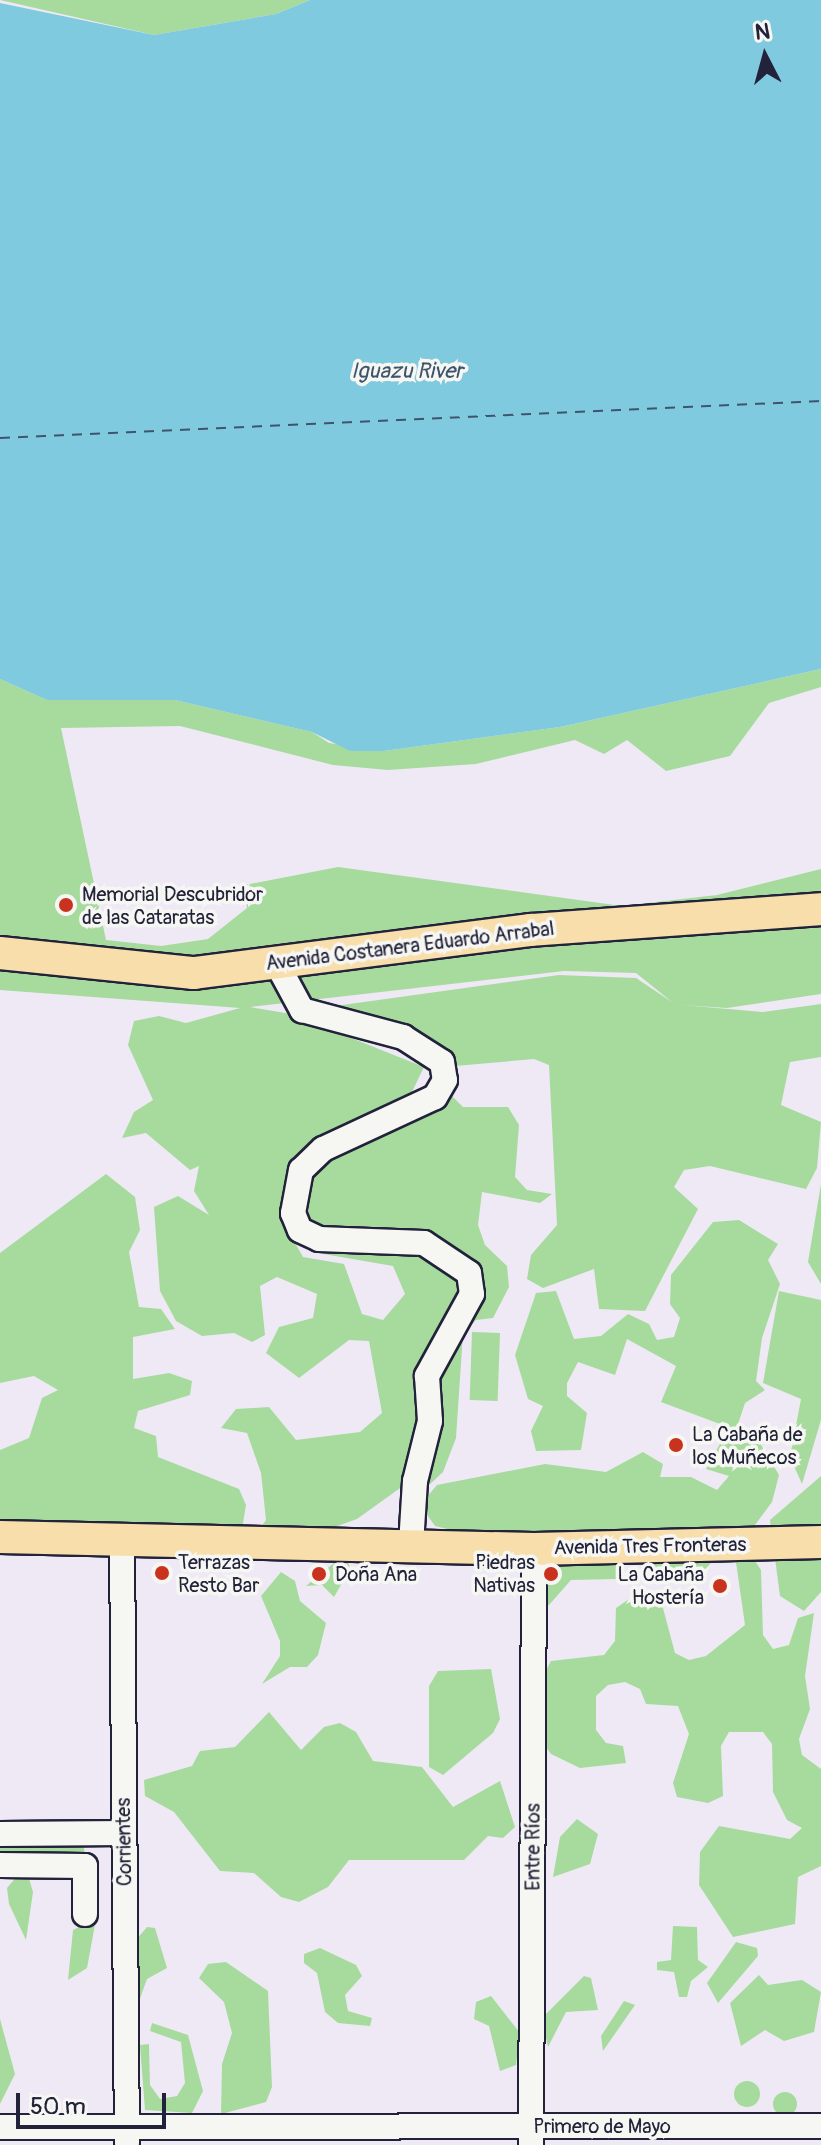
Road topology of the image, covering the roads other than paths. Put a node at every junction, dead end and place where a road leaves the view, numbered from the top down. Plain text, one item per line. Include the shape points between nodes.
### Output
1 (821, 909) edge
2 (0, 953) edge
3 (276, 962) junction
4 (0, 1537) edge
5 (122, 1539) junction
6 (821, 1542) edge
7 (411, 1545) junction
8 (534, 1549) junction
9 (124, 1833) junction
10 (0, 1834) edge
11 (0, 1865) edge
12 (85, 1914) dead end
13 (821, 2126) edge
14 (0, 2127) edge
15 (531, 2136) edge
16 (128, 2137) edge

1 - 3 main road, Avenida Costanera Eduardo Arrabal via 531,930
2 - 3 main road, Avenida Costanera Eduardo Arrabal via 194,973
3 - 7 street via 302,1010 403,1037 442,1062 445,1080 435,1097 323,1149 301,1170 293,1213 300,1230 319,1239 424,1243 469,1273 472,1294 427,1376 430,1421 415,1481
4 - 5 main road, Avenida Tres Fronteras
5 - 7 main road, Avenida Tres Fronteras
5 - 9 street, Corrientes
6 - 8 main road, Avenida Tres Fronteras
7 - 8 main road, Avenida Tres Fronteras
8 - 15 street, Entre Ríos
9 - 10 street
9 - 16 street, Corrientes
11 - 12 street via 85,1866
13 - 15 street, Primero de Mayo
14 - 16 street, Primero de Mayo
15 - 16 street, Primero de Mayo

